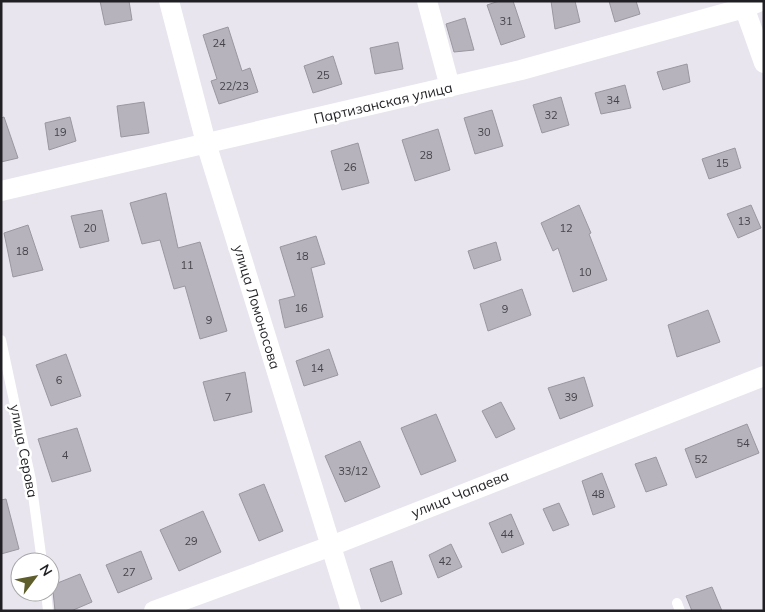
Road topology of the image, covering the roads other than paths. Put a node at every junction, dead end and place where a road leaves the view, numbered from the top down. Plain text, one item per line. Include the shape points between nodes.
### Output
1 (169, 1) edge
2 (427, 1) edge
3 (749, 4) edge
4 (764, 64) edge
5 (450, 87) junction
6 (206, 143) junction
7 (1, 191) edge
8 (1, 340) edge
9 (764, 376) edge
10 (331, 546) junction
11 (41, 552) edge
12 (154, 611) edge
13 (351, 611) edge

1 - 6 street, улица Ломоносова
2 - 5 street
3 - 4 street
3 - 5 street, Партизанская улица via 530,68
5 - 6 street, Партизанская улица
6 - 7 street, Партизанская улица
6 - 10 street, улица Ломоносова
8 - 11 lane, улица Серова via 32,480
9 - 10 street, улица Чапаева
10 - 12 street, улица Чапаева
10 - 13 street, улица Ломоносова

